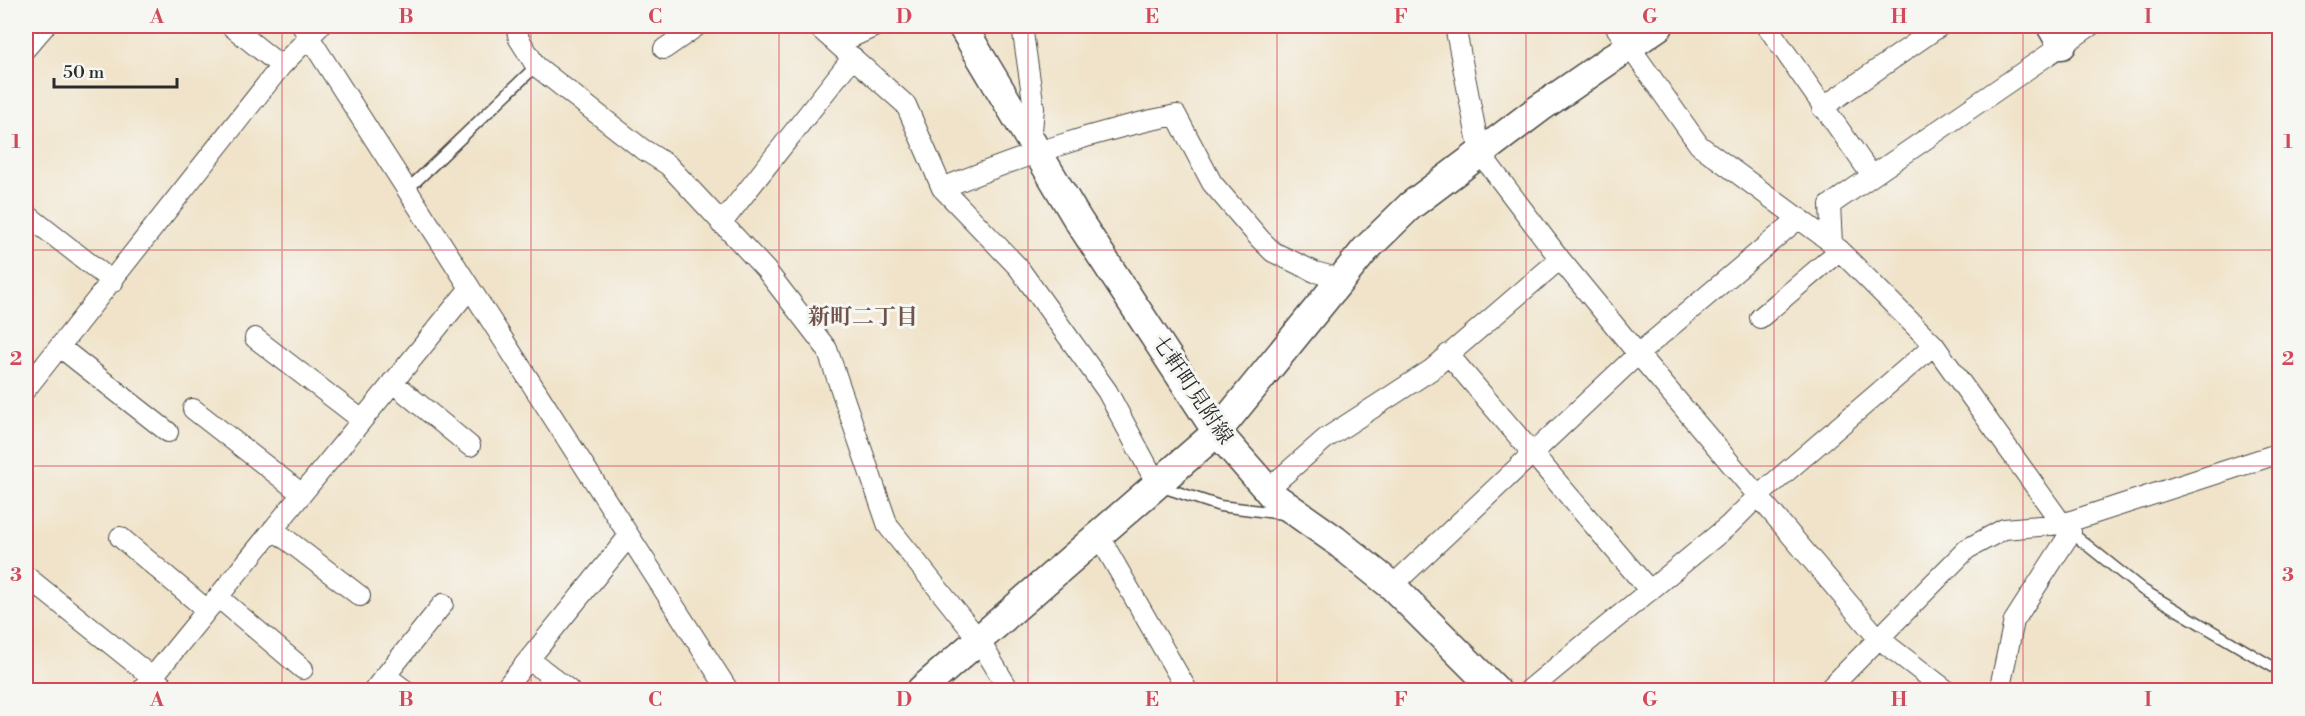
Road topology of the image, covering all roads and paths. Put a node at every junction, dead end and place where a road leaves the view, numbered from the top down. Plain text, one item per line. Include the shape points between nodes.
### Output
1 (45, 26) edge
2 (231, 26) edge
3 (516, 26) edge
4 (697, 26) edge
5 (817, 26) edge
6 (876, 26) edge
7 (962, 26) edge
8 (1022, 26) edge
9 (1455, 26) edge
10 (1659, 26) edge
11 (1767, 26) edge
12 (1940, 26) edge
13 (2090, 26) edge
14 (311, 30) edge
15 (2056, 35) edge
16 (1622, 36) edge
17 (26, 48) edge
18 (664, 49) dead end
19 (846, 50) junction
20 (281, 66) junction
21 (536, 66) junction
22 (1822, 108) junction
23 (1034, 147) junction
24 (1480, 153) junction
25 (1872, 176) junction
26 (942, 188) junction
27 (407, 190) junction
28 (26, 214) edge
29 (1799, 218) junction
30 (721, 225) junction
31 (1836, 246) junction
32 (1560, 259) junction
33 (1341, 279) junction
34 (113, 282) junction
35 (470, 288) junction
36 (1760, 318) dead end
37 (255, 338) dead end
38 (1934, 345) junction
39 (60, 347) junction
40 (1449, 354) junction
41 (1638, 354) junction
42 (392, 382) junction
43 (26, 390) edge
44 (193, 409) dead end
45 (362, 420) junction
46 (168, 432) dead end
47 (1216, 432) junction
48 (470, 446) dead end
49 (1533, 453) junction
50 (2280, 453) edge
51 (1158, 486) junction
52 (1268, 489) junction
53 (302, 494) junction
54 (1757, 497) junction
55 (1302, 516) junction
56 (2067, 528) junction
57 (273, 529) junction
58 (629, 536) junction
59 (1099, 536) junction
60 (120, 537) dead end
61 (26, 576) edge
62 (1392, 586) junction
63 (1650, 591) junction
64 (360, 596) dead end
65 (212, 603) junction
66 (443, 604) dead end
67 (1878, 638) junction
68 (979, 640) junction
69 (529, 659) junction
70 (303, 669) dead end
71 (2280, 671) edge
72 (380, 683) edge
73 (147, 684) edge
74 (168, 690) edge
75 (405, 690) edge
76 (504, 690) edge
77 (569, 690) edge
78 (728, 690) edge
79 (921, 690) edge
80 (1009, 690) edge
81 (1187, 690) edge
82 (1496, 690) edge
83 (1529, 690) edge
84 (1828, 690) edge
85 (1946, 690) edge
86 (2002, 690) edge

1 - 17 street
2 - 20 street
3 - 21 street via 519,39
4 - 18 street
5 - 19 street
6 - 19 street
7 - 23 street, 七軒町見附線
8 - 23 street via 1034,108
9 - 24 street
10 - 16 street
11 - 22 street
12 - 22 street
13 - 15 street
14 - 20 street
14 - 27 street
15 - 25 street
16 - 24 street via 1540,108
16 - 29 street via 1699,145
19 - 26 street via 906,105
19 - 30 street
20 - 34 street
21 - 27 lane
21 - 30 street via 668,165
22 - 25 street
23 - 26 street
23 - 33 street via 1176,115 1212,183 1273,252 1315,272
23 - 47 street, 七軒町見附線
24 - 32 street
24 - 33 street via 1410,206
25 - 31 street via 1830,206
26 - 51 street via 1018,267 1107,391
27 - 35 street
28 - 34 street
29 - 31 street
29 - 41 street
30 - 68 street via 766,270 827,349 888,526
31 - 36 street
31 - 38 street
32 - 40 street
32 - 41 street
33 - 47 street
34 - 39 street
35 - 42 street
35 - 58 street
37 - 45 street
38 - 54 street
38 - 56 street
39 - 43 street
39 - 46 street
40 - 49 street
40 - 52 street via 1431,370 1325,439
41 - 49 street
41 - 54 street
42 - 45 street
42 - 48 street
44 - 53 street
45 - 53 street
47 - 51 street
47 - 52 street, 七軒町見附線
49 - 62 street
49 - 63 street
50 - 56 street
51 - 55 lane via 1220,506
51 - 59 street
52 - 55 street, 七軒町見附線
53 - 57 street
54 - 63 street
54 - 67 street
55 - 62 street, 七軒町見附線
56 - 67 street via 2004,529 1967,549
56 - 71 lane via 2143,590
56 - 86 street via 2014,621
57 - 64 street
57 - 65 street
58 - 69 street
58 - 78 street
59 - 68 street
59 - 81 street
60 - 65 street
61 - 73 street
62 - 82 street, 七軒町見附線
63 - 83 street
65 - 70 street
65 - 73 street
66 - 72 street
67 - 84 street
67 - 85 street
68 - 79 street
68 - 80 street
69 - 76 street
69 - 77 street
72 - 75 street
73 - 74 street

